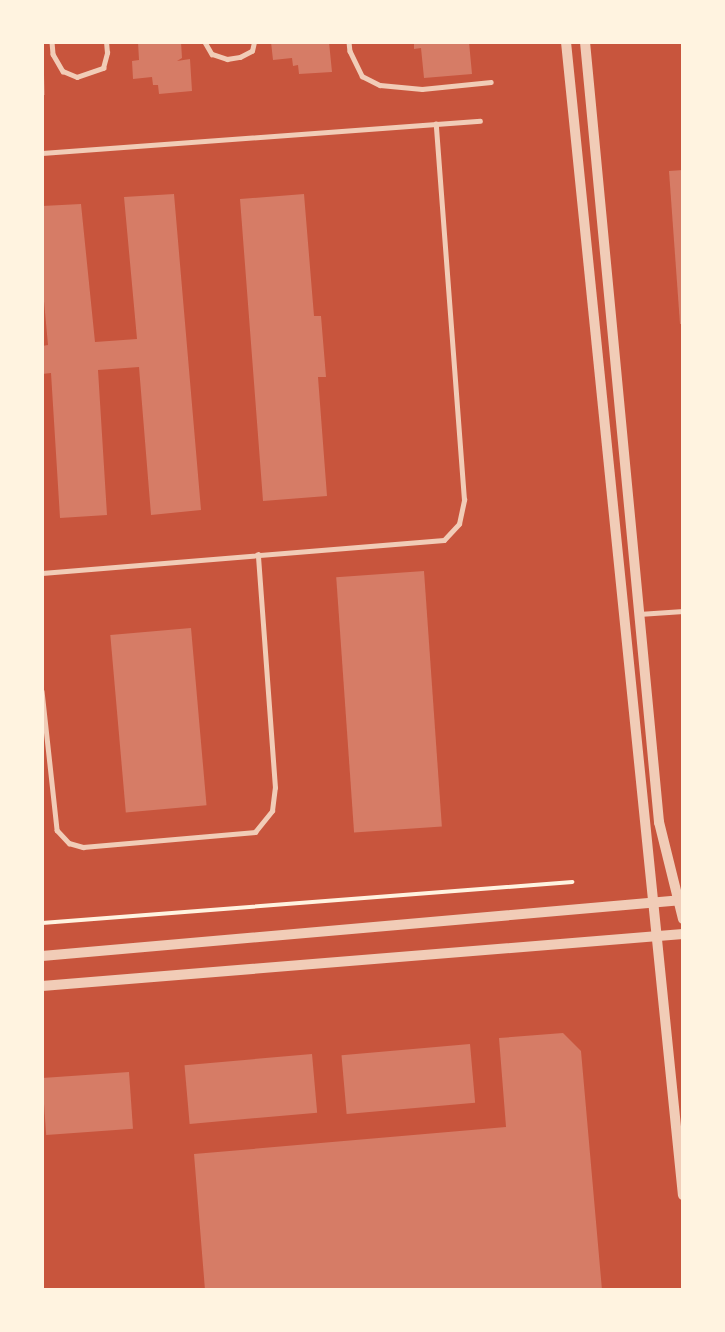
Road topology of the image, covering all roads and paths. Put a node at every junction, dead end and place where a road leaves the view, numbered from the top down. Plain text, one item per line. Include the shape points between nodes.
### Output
1 (52, 42) edge
2 (106, 42) edge
3 (205, 42) edge
4 (254, 42) edge
5 (349, 42) edge
6 (566, 42) edge
7 (585, 42) edge
8 (491, 82) dead end
9 (480, 121) dead end
10 (436, 124) junction
11 (42, 153) edge
12 (258, 555) junction
13 (42, 573) edge
14 (683, 611) edge
15 (639, 614) junction
16 (42, 692) edge
17 (572, 882) dead end
18 (681, 900) edge
19 (652, 903) junction
20 (683, 919) edge
21 (42, 923) edge
22 (683, 934) edge
23 (656, 937) junction
24 (42, 956) edge
25 (42, 986) edge
26 (683, 1195) edge

1 - 2 lane via 53,54 63,71 77,77 103,68
3 - 4 lane via 212,54 227,59 252,51
5 - 8 lane via 362,75 380,85 422,89
6 - 19 street
7 - 15 street
9 - 10 lane
10 - 11 lane
10 - 12 lane via 464,500 459,524 444,540
12 - 13 lane
12 - 16 lane via 275,788 272,811 255,832 83,848 69,843 57,830
14 - 15 lane
15 - 18 street via 659,822
17 - 21 path
18 - 19 street
18 - 20 street
19 - 23 street
19 - 24 street
22 - 23 street
23 - 25 street
23 - 26 street

